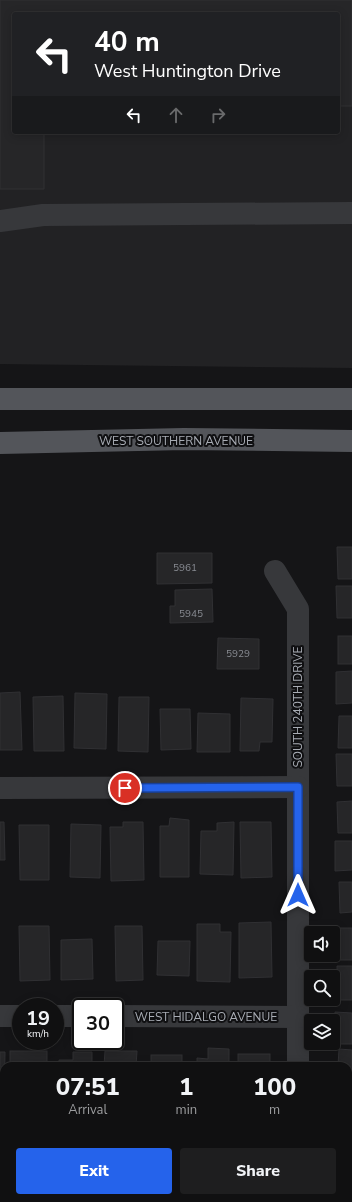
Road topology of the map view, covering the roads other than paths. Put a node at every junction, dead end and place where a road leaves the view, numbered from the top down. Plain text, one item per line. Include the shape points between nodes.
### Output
1 (352, 213) edge
2 (0, 221) edge
3 (0, 399) edge
4 (352, 399) edge
5 (352, 441) edge
6 (0, 443) edge
7 (275, 571) dead end
8 (298, 787) junction
9 (0, 788) edge
10 (0, 1016) edge
11 (12, 1016) edge
12 (124, 1016) edge
13 (298, 1017) junction
14 (298, 1062) edge

1 - 2 street via 43,215
3 - 4 main road
5 - 6 main road, WEST SOUTHERN AVENUE
7 - 8 street, SOUTH 240TH DRIVE via 298,609
8 - 9 street
8 - 13 street, SOUTH 240TH DRIVE
10 - 11 street
12 - 13 street, WEST HIDALGO AVENUE
13 - 14 street, SOUTH 240TH DRIVE

